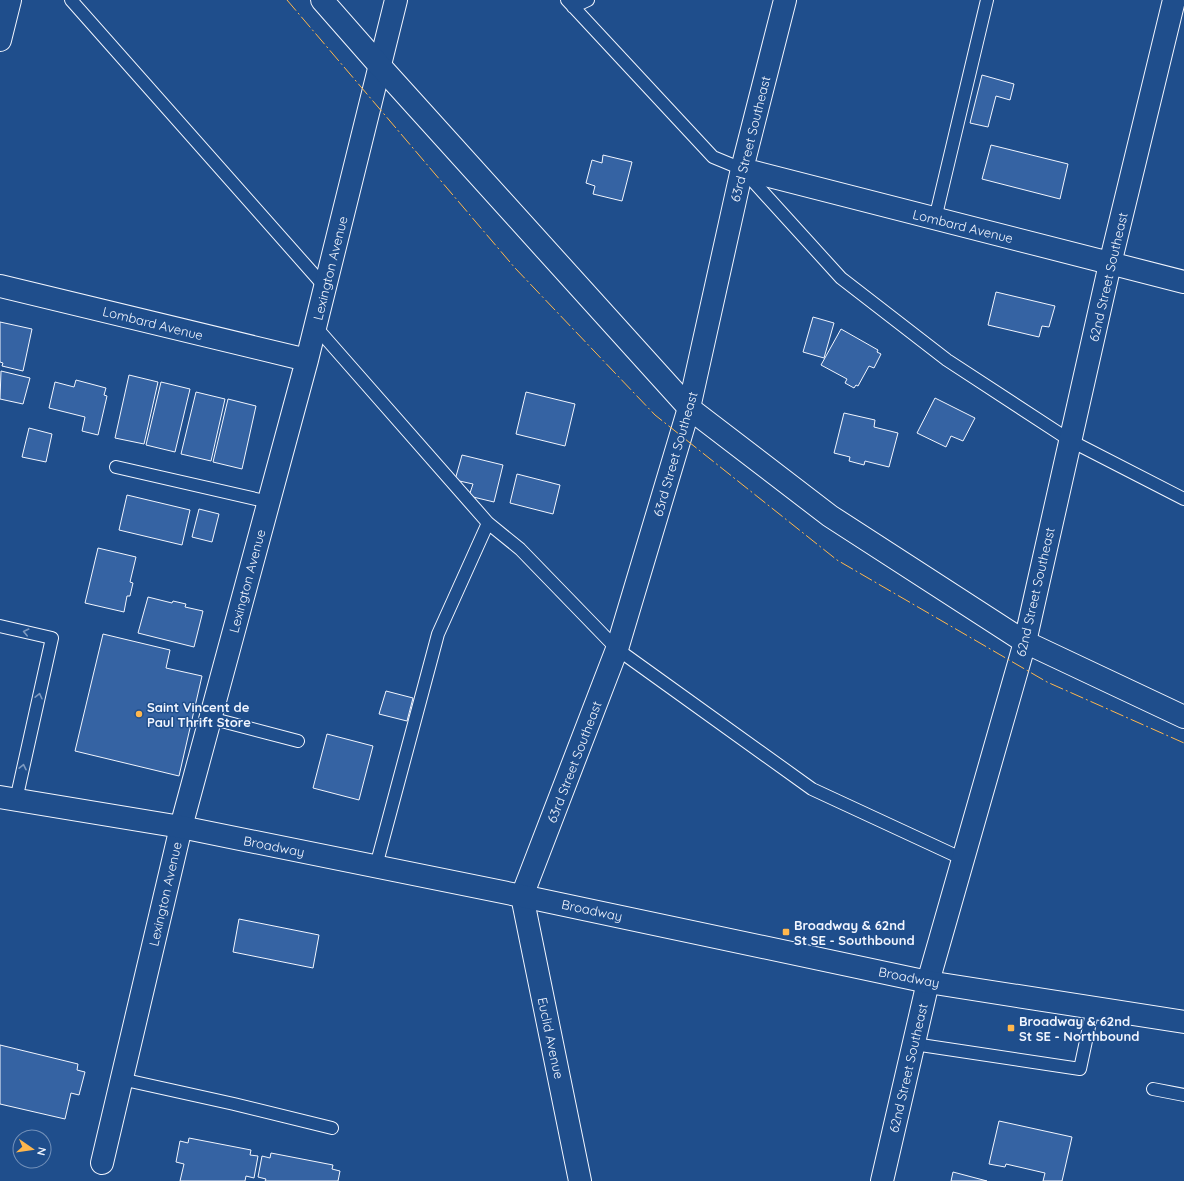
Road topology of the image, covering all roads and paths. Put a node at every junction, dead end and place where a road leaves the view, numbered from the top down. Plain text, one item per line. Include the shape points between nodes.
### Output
1 (10, 0) edge
2 (71, 0) edge
3 (322, 0) edge
4 (396, 0) edge
5 (588, 0) edge
6 (785, 0) edge
7 (986, 0) edge
8 (1174, 0) edge
9 (570, 4) edge
10 (0, 40) edge
11 (380, 66) junction
12 (742, 169) junction
13 (935, 219) junction
14 (1110, 264) junction
15 (1184, 282) edge
16 (0, 286) edge
17 (325, 287) junction
18 (315, 326) junction
19 (307, 360) junction
20 (689, 408) junction
21 (1071, 441) junction
22 (116, 467) dead end
23 (1184, 499) edge
24 (268, 502) junction
25 (488, 523) junction
26 (0, 626) edge
27 (1024, 642) junction
28 (617, 650) junction
29 (1184, 717) edge
30 (210, 718) junction
31 (298, 741) dead end
32 (8, 799) edge
33 (180, 827) junction
34 (963, 859) junction
35 (376, 866) junction
36 (522, 896) junction
37 (928, 982) junction
38 (1093, 1008) junction
39 (1184, 1022) edge
40 (914, 1044) junction
41 (121, 1079) junction
42 (1153, 1089) dead end
43 (1184, 1095) edge
44 (332, 1128) dead end
45 (102, 1163) dead end
46 (580, 1181) edge
47 (882, 1181) edge

1 - 10 street
2 - 17 lane
3 - 11 street
4 - 11 street, Lexington Avenue
5 - 9 lane
6 - 12 street, 63rd Street Southeast
7 - 13 lane
8 - 14 street, 62nd Street Southeast
9 - 12 lane via 713,157
11 - 17 street, Lexington Avenue
11 - 20 street
12 - 13 street, Lombard Avenue
12 - 20 street, 63rd Street Southeast
12 - 21 lane via 841,278 947,360
13 - 14 street, Lombard Avenue
14 - 15 street, Lombard Avenue
14 - 21 street, 62nd Street Southeast
16 - 19 street, Lombard Avenue
17 - 18 street, Lexington Avenue
18 - 19 street, Lexington Avenue
18 - 25 lane
19 - 24 street, Lexington Avenue
20 - 27 street via 830,516
20 - 28 street, 63rd Street Southeast
21 - 23 lane
21 - 27 street, 62nd Street Southeast
22 - 24 lane
24 - 30 street, Lexington Avenue
25 - 28 lane via 520,550
25 - 35 lane via 438,634
32 -> 26 lane via 52,638
27 - 29 street
27 - 34 street, 62nd Street Southeast
28 - 34 lane via 812,789
28 - 36 street, 63rd Street Southeast
30 - 31 lane
30 - 33 street, Lexington Avenue
32 - 33 street, Broadway
33 - 35 street, Broadway
33 - 41 street, Lexington Avenue
34 - 37 street, 62nd Street Southeast
35 - 36 street, Broadway
36 - 37 street, Broadway
36 - 46 street, Euclid Avenue
37 - 38 street, Broadway
37 - 40 street, 62nd Street Southeast
38 - 39 street, Broadway
38 - 40 lane via 1080,1068
40 - 47 street, 62nd Street Southeast
41 - 44 lane
41 - 45 street, Lexington Avenue
42 - 43 lane

